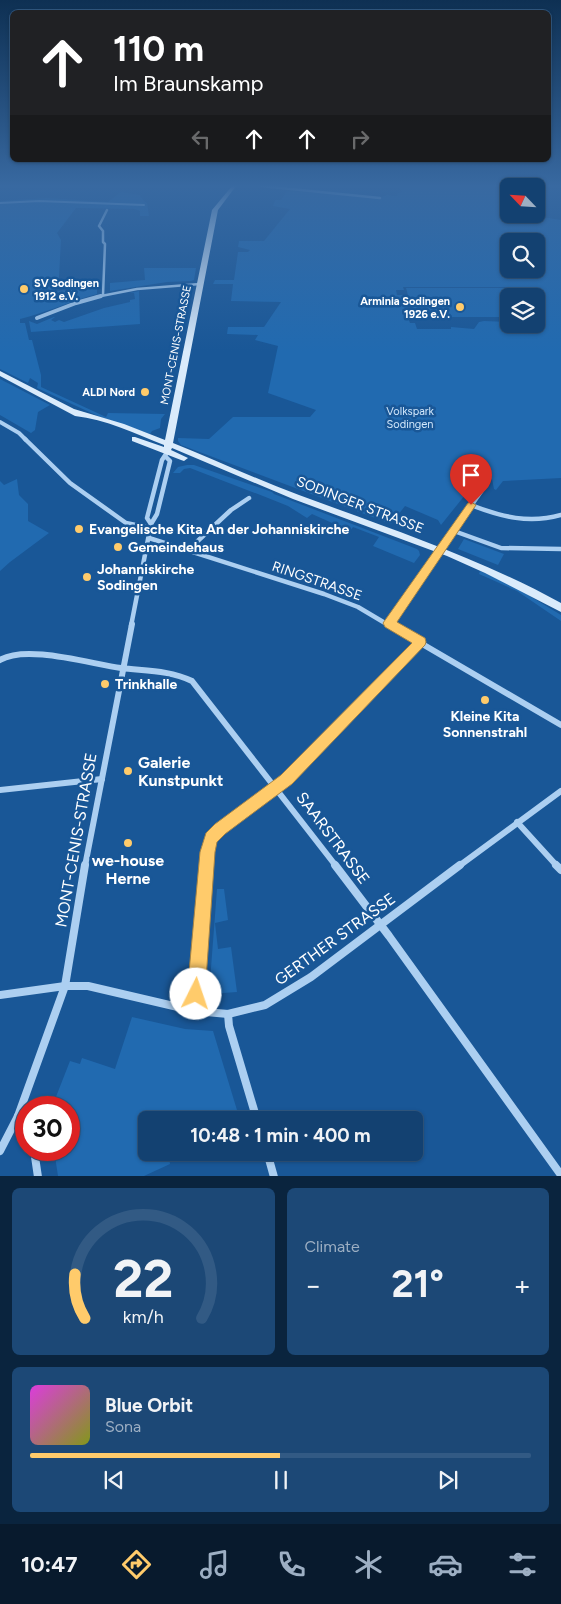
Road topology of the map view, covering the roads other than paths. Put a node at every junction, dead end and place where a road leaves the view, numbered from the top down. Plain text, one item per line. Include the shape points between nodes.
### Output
1 (103, 241) edge
2 (209, 241) edge
3 (200, 284) junction
4 (103, 295) junction
5 (37, 318) dead end
6 (0, 373) edge
7 (0, 422) edge
8 (167, 451) junction
9 (487, 483) dead end
10 (249, 498) dead end
11 (471, 505) junction
12 (561, 515) edge
13 (150, 526) junction
14 (454, 531) junction
15 (149, 538) junction
16 (561, 549) edge
17 (188, 550) junction
18 (440, 550) junction
19 (561, 608) edge
20 (389, 623) junction
21 (420, 642) junction
22 (0, 660) edge
23 (123, 668) junction
24 (561, 725) edge
25 (102, 779) junction
26 (276, 787) junction
27 (0, 790) edge
28 (561, 791) edge
29 (517, 822) junction
30 (561, 870) edge
31 (381, 926) junction
32 (65, 986) junction
33 (0, 995) edge
34 (195, 1011) junction
35 (228, 1014) junction
36 (25, 1096) edge
37 (254, 1111) edge
38 (15, 1122) edge
39 (0, 1151) edge
40 (36, 1161) edge
41 (270, 1161) edge
42 (561, 1175) edge
43 (38, 1176) edge
44 (274, 1176) edge

1 - 4 street
2 - 3 main road, MONT-CENIS-STRASSE
3 - 4 street
3 - 8 main road, MONT-CENIS-STRASSE
4 - 5 street
6 - 8 main road, SODINGER STRASSE via 103,427
7 - 13 street via 19,432 70,483 126,523
8 - 13 street, MONT-CENIS-STRASSE via 150,504 147,518
8 - 13 street, MONT-CENIS-STRASSE via 170,461 157,514
8 - 18 main road, SODINGER STRASSE
9 - 11 street
10 - 17 street via 231,510
11 - 12 street via 516,519
11 - 14 street
13 - 15 street, MONT-CENIS-STRASSE
14 - 16 street via 500,548
14 - 18 street
15 - 17 street, RINGSTRASSE
15 - 23 street, MONT-CENIS-STRASSE
17 - 20 street, RINGSTRASSE via 324,594
18 - 19 main road, SODINGER STRASSE via 488,568
18 - 20 street
20 - 21 street, RINGSTRASSE
21 - 24 street, RINGSTRASSE
21 - 26 street
22 - 23 street, SAARSTRASSE via 12,654 33,654
23 - 25 street, MONT-CENIS-STRASSE
23 - 26 street, SAARSTRASSE via 168,672 192,681
25 - 27 street
25 - 32 street, MONT-CENIS-STRASSE
26 - 31 street, SAARSTRASSE
26 - 34 street via 220,829 209,843
28 - 29 street, GERTHER STRASSE
29 - 30 street
29 - 31 street, GERTHER STRASSE
31 - 35 street, GERTHER STRASSE via 311,977 265,1005
31 - 42 street, SAARSTRASSE
32 - 33 street, GERTHER STRASSE
32 - 34 street, GERTHER STRASSE via 88,986
32 - 36 street, MONT-CENIS-STRASSE
34 - 35 street, GERTHER STRASSE
35 - 37 street
38 - 39 street, MONT-CENIS-STRASSE
40 - 43 street
41 - 44 street

